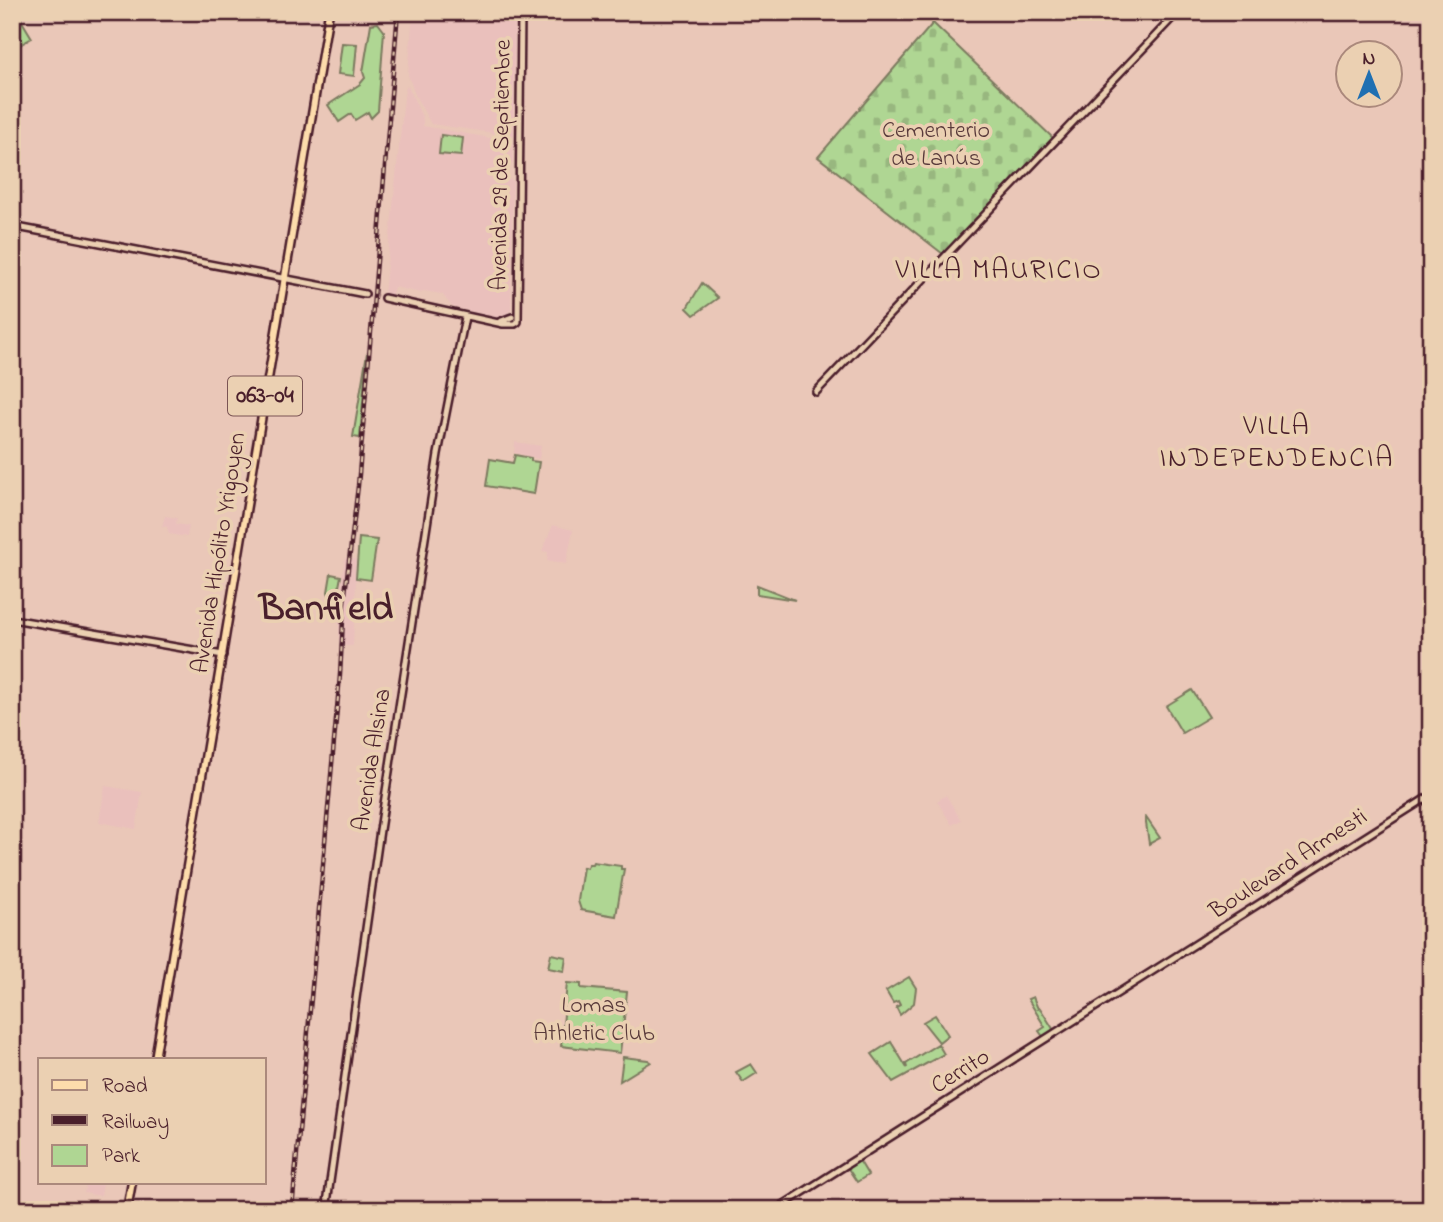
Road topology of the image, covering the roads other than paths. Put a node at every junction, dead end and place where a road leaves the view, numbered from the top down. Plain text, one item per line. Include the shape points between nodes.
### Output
1 (328, 12) edge
2 (520, 12) edge
3 (1178, 12) edge
4 (12, 226) edge
5 (282, 279) junction
6 (365, 294) tunnel mouth
7 (384, 298) tunnel mouth
8 (467, 317) junction
9 (816, 392) dead end
10 (12, 619) edge
11 (220, 654) junction
12 (1431, 795) edge
13 (1166, 964) joint
14 (153, 1058) edge
15 (131, 1184) edge
16 (126, 1210) edge
17 (328, 1210) edge
18 (775, 1210) edge

1 - 5 main road, Avenida Hipólito Yrigoyen
2 - 8 main road, Avenida 29 de Septiembre via 514,319 498,323
3 - 9 main road
4 - 5 main road
5 - 6 main road
5 - 11 main road, Avenida Hipólito Yrigoyen / 063-04
7 - 8 main road
8 - 17 main road, Avenida Alsina via 436,465
10 - 11 main road
11 - 14 main road, Avenida Hipólito Yrigoyen / 063-04
12 - 13 main road, Boulevard Armesti
13 - 18 main road, Cerrito
15 - 16 main road

